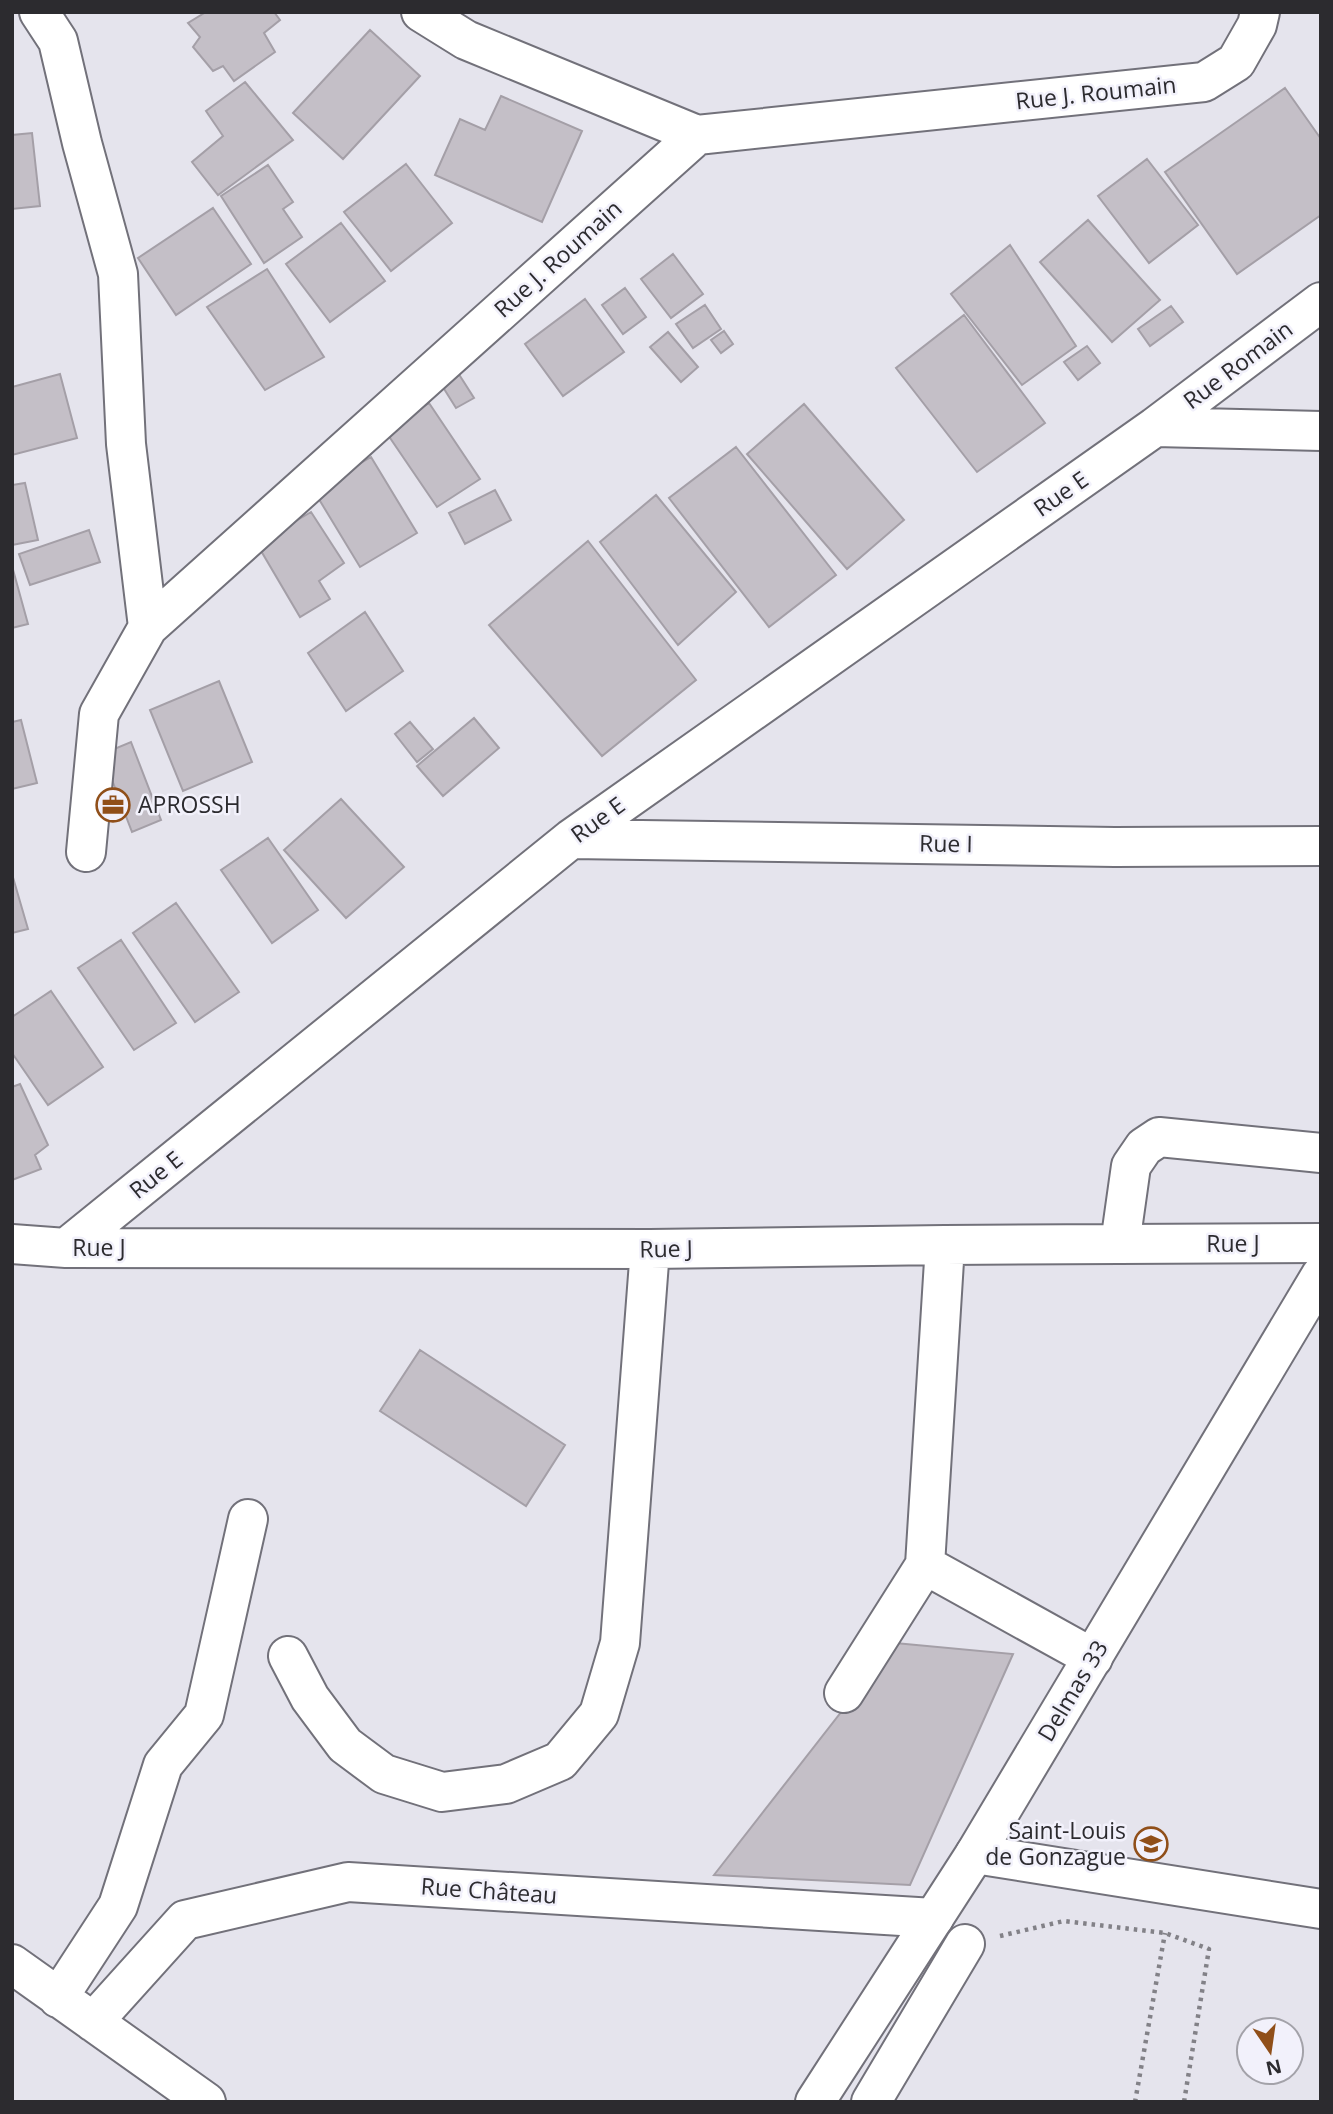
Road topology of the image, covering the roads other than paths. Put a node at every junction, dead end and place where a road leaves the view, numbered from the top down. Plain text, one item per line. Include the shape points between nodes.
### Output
1 (39, 12) edge
2 (421, 12) edge
3 (1260, 12) edge
4 (697, 135) junction
5 (1321, 302) edge
6 (1156, 427) junction
7 (1321, 432) edge
8 (148, 627) junction
9 (571, 839) junction
10 (1321, 846) edge
11 (86, 852) dead end
12 (1321, 1153) edge
13 (12, 1244) edge
14 (1120, 1244) junction
15 (1321, 1244) edge
16 (945, 1245) junction
17 (66, 1248) junction
18 (650, 1250) junction
19 (1321, 1275) edge
20 (248, 1519) dead end
21 (925, 1565) junction
22 (288, 1656) dead end
23 (1093, 1658) junction
24 (844, 1693) dead end
25 (975, 1854) junction
26 (1321, 1909) edge
27 (934, 1918) junction
28 (965, 1944) road end
29 (12, 1964) edge
30 (58, 1998) junction
31 (93, 2022) junction
32 (206, 2102) edge
33 (815, 2102) edge
34 (871, 2102) edge

1 - 8 street via 58,41 118,274 126,443
2 - 4 street via 466,40
3 - 4 street, Rue J. Roumain via 1236,62 1204,82
4 - 8 street, Rue J. Roumain
5 - 6 street, Rue Romain
6 - 7 street
6 - 9 street, Rue E
8 - 11 street, Rue J. Roumain via 99,714
9 - 10 street, Rue I
9 - 17 street, Rue E
12 - 14 street via 1159,1137 1144,1147 1131,1166
13 - 17 street, Rue J
14 - 15 street, Rue J
14 - 16 street, Rue J
16 - 18 street, Rue J
16 - 21 street
17 - 18 street, Rue J
18 - 22 street via 620,1643 599,1714 560,1761 506,1784 442,1792 384,1774 345,1745 310,1698
19 - 23 street, Delmas 33
20 - 30 street via 204,1716 163,1765 118,1906
21 - 23 street
21 - 24 street
23 - 25 street, Delmas 33
25 - 26 street
25 - 27 street, Delmas 33
27 - 31 street, Rue Château via 348,1882 184,1920
27 - 33 street, Delmas 33
28 - 34 street
29 - 30 street
30 - 31 street
31 - 32 street

